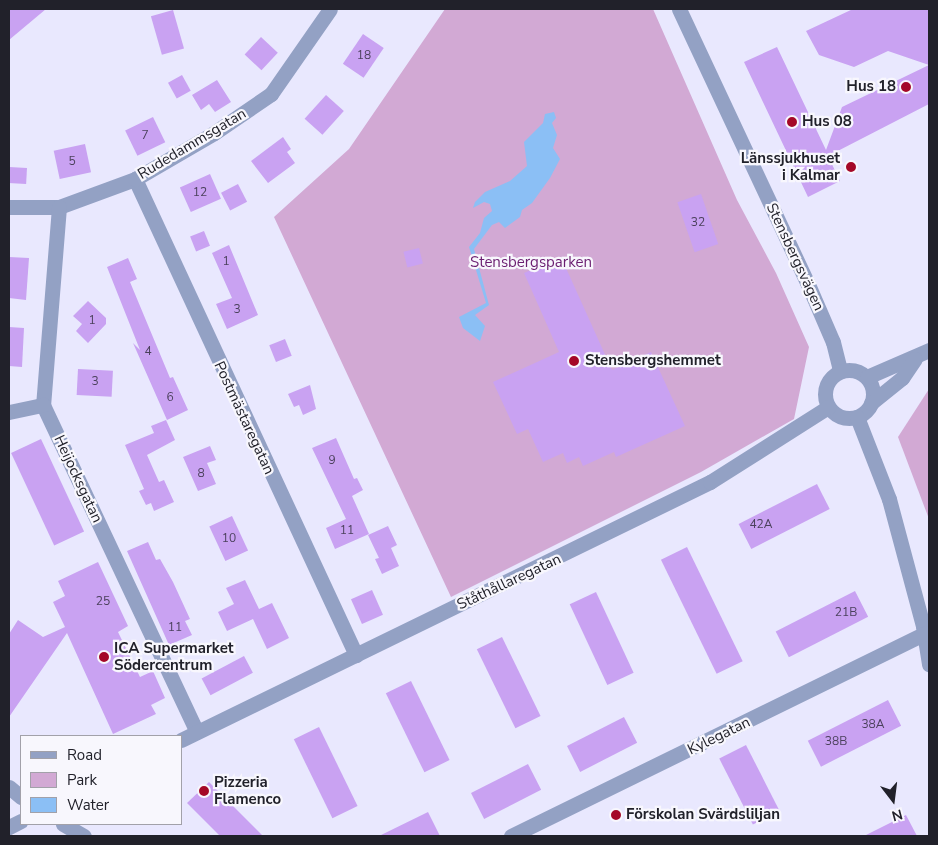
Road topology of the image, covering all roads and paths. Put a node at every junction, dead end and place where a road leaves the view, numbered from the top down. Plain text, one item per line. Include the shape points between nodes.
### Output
1 (330, 9) edge
2 (679, 9) edge
3 (135, 179) junction
4 (9, 207) edge
5 (59, 207) junction
6 (929, 350) edge
7 (915, 359) junction
8 (840, 371) junction
9 (866, 377) junction
10 (871, 403) junction
11 (43, 405) junction
12 (828, 407) junction
13 (9, 412) edge
14 (857, 417) junction
15 (925, 633) junction
16 (356, 655) junction
17 (929, 665) edge
18 (198, 732) junction
19 (182, 740) edge
20 (9, 787) edge
21 (20, 795) edge
22 (20, 822) edge
23 (65, 825) edge
24 (9, 828) edge
25 (84, 836) edge
26 (511, 836) edge

1 - 3 street, Rudedammsgatan via 272,94
2 - 8 street, Stensbergsvägen via 811,291 833,342
3 - 5 street, Rudedammsgatan
3 - 16 street, Postmästaregatan
4 - 5 street, Rudedammsgatan
5 - 11 street, Heijocksgatan
6 - 7 street
7 - 9 street
7 - 10 street via 902,378
8 - 9 street via 854,370
8 - 12 street via 826,385
9 - 10 street via 873,389
10 - 14 street
11 - 13 street
11 - 18 street, Heijocksgatan
12 - 14 street via 841,417
12 - 16 street, Ståthållaregatan via 710,482
14 - 15 street via 889,499
15 - 17 street
15 - 26 street, Kylegatan
16 - 18 street, Ståthållaregatan
18 - 19 street, Ståthållaregatan
20 - 21 street
22 - 24 street
23 - 25 street

